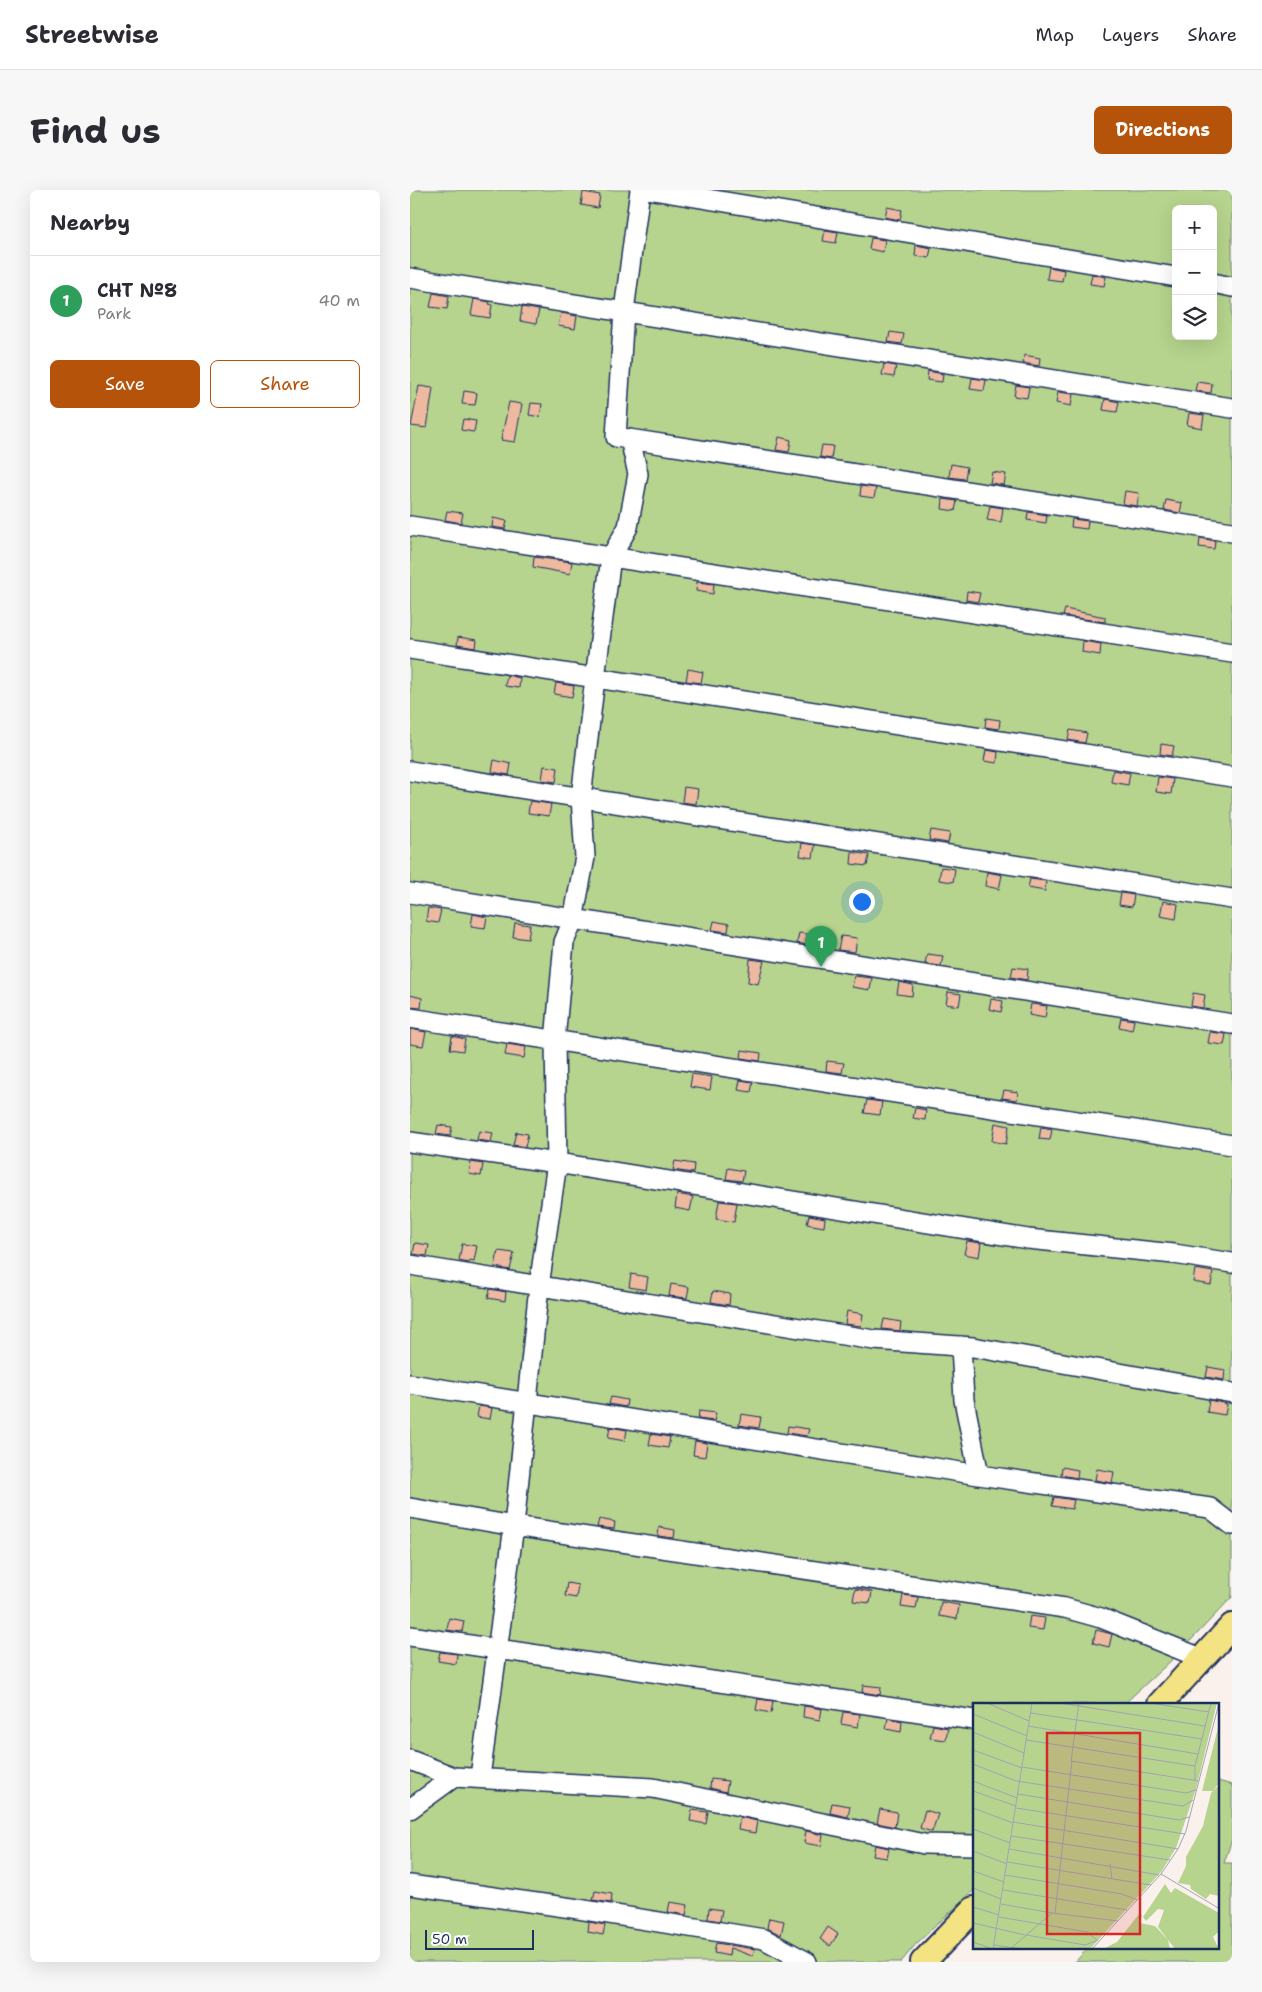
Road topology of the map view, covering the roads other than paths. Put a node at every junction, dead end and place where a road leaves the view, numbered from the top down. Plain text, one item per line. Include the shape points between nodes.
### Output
1 (640, 190) edge
2 (652, 190) edge
3 (1172, 276) edge
4 (410, 278) edge
5 (1217, 284) edge
6 (1232, 286) edge
7 (624, 311) junction
8 (1232, 408) edge
9 (630, 439) junction
10 (410, 526) edge
11 (1232, 532) edge
12 (611, 557) junction
13 (410, 649) edge
14 (1232, 653) edge
15 (595, 678) junction
16 (410, 771) edge
17 (1232, 777) edge
18 (582, 798) junction
19 (410, 893) edge
20 (1232, 899) edge
21 (573, 920) junction
22 (410, 1018) edge
23 (1232, 1024) edge
24 (555, 1041) junction
25 (410, 1142) edge
26 (1232, 1145) edge
27 (557, 1163) junction
28 (1232, 1263) edge
29 (410, 1265) edge
30 (539, 1286) junction
31 (961, 1346) junction
32 (410, 1384) edge
33 (1232, 1393) edge
34 (527, 1403) junction
35 (980, 1475) junction
36 (410, 1508) edge
37 (1232, 1525) edge
38 (514, 1526) junction
39 (1232, 1626) edge
40 (410, 1636) edge
41 (497, 1650) junction
42 (1201, 1658) junction
43 (1161, 1703) edge
44 (973, 1720) edge
45 (410, 1760) edge
46 (454, 1776) junction
47 (480, 1777) junction
48 (410, 1809) edge
49 (973, 1845) edge
50 (410, 1885) edge
51 (973, 1910) edge
52 (807, 1962) edge
53 (923, 1962) edge

1 - 7 street
2 - 3 street
4 - 7 street
5 - 6 street
7 - 8 street
7 - 9 street via 616,437
9 - 11 street
9 - 12 street via 638,474 628,527
10 - 12 street
12 - 14 street
12 - 15 street
13 - 15 street
15 - 17 street
15 - 18 street
16 - 18 street
18 - 20 street
18 - 21 street via 584,857
19 - 21 street
21 - 23 street
21 - 24 street via 564,942
22 - 24 street
24 - 26 street
24 - 27 street
25 - 27 street
27 - 28 street via 1028,1239
27 - 30 street
29 - 30 street
30 - 31 street via 874,1340
30 - 34 street
31 - 33 street
31 - 35 street via 964,1400
32 - 34 street
34 - 35 street
34 - 38 street
35 - 37 street via 1210,1508
36 - 38 street
38 - 41 street
38 - 42 street via 1065,1608 1101,1618
39 - 42 main road
40 - 41 street
41 - 44 street
41 - 47 street
42 - 43 main road
45 - 46 street
46 - 47 street
46 - 48 street
47 - 49 street via 653,1788 924,1844
50 - 52 street via 764,1939
51 - 53 main road

